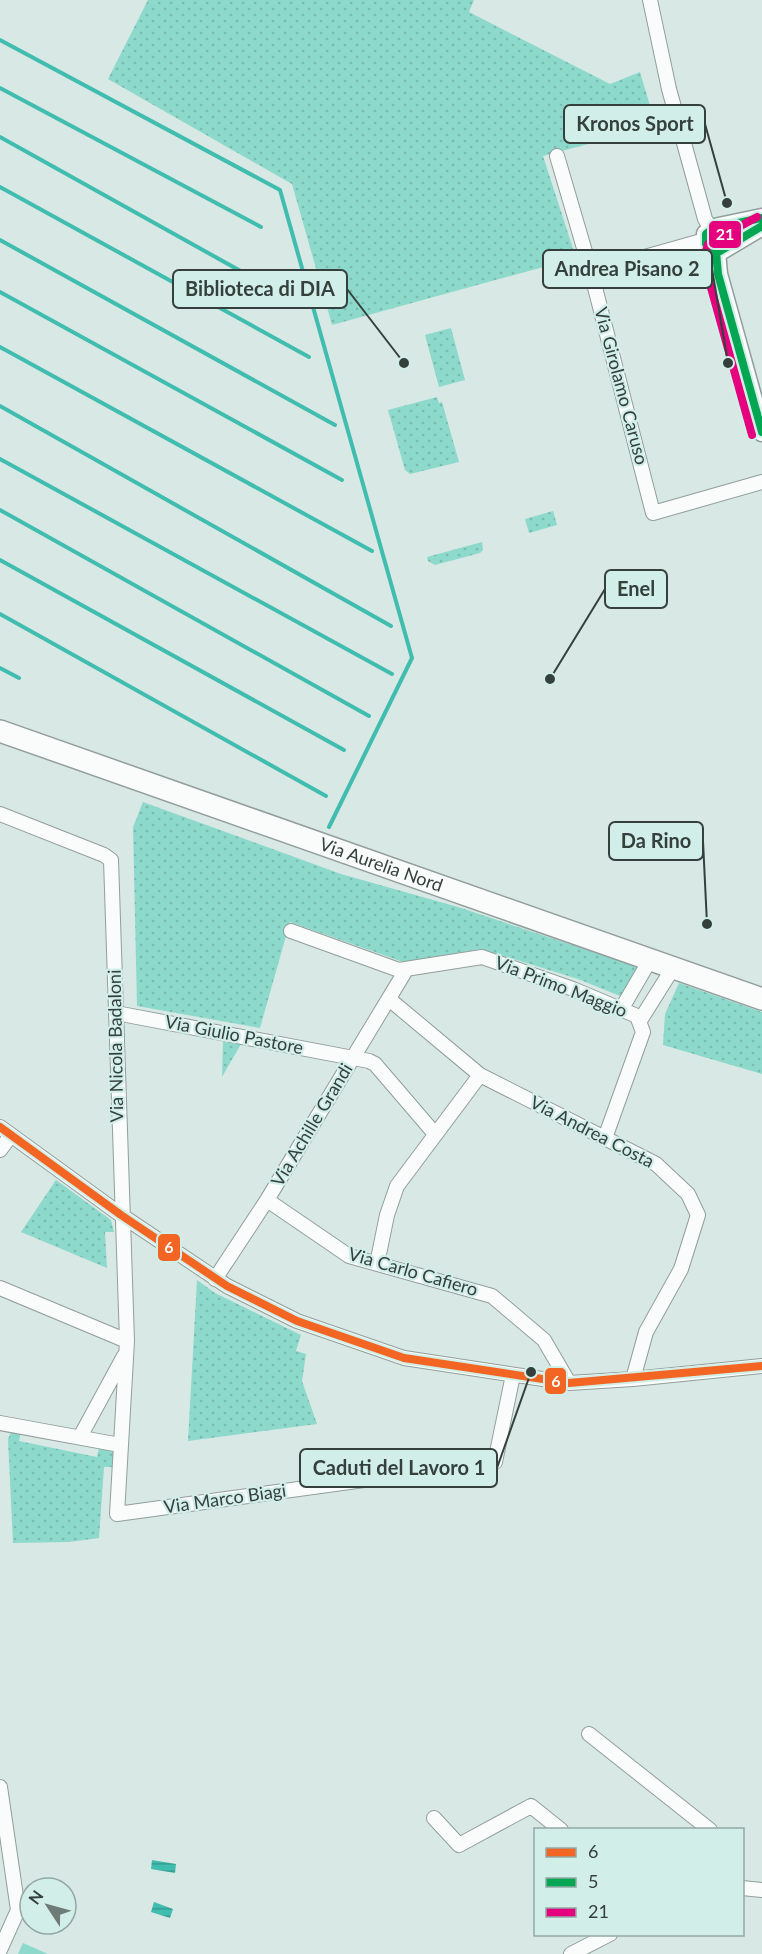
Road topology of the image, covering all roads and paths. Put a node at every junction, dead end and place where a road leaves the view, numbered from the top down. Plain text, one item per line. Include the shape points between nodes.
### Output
1 (650, 0) edge
2 (557, 156) dead end
3 (762, 208) edge
4 (757, 226) edge
5 (716, 239) junction
6 (591, 272) junction
7 (762, 432) edge
8 (762, 482) edge
9 (0, 731) edge
10 (0, 814) edge
11 (291, 932) dead end
12 (650, 960) junction
13 (673, 968) junction
14 (406, 970) junction
15 (389, 999) junction
16 (762, 999) edge
17 (622, 1008) junction
18 (116, 1013) junction
19 (641, 1019) junction
20 (354, 1057) junction
21 (480, 1075) junction
22 (5, 1131) edge
23 (435, 1134) junction
24 (605, 1138) junction
25 (0, 1150) edge
26 (267, 1200) junction
27 (121, 1215) junction
28 (377, 1264) junction
29 (215, 1279) junction
30 (0, 1288) edge
31 (126, 1346) junction
32 (762, 1366) edge
33 (513, 1375) junction
34 (633, 1379) junction
35 (568, 1383) junction
36 (0, 1423) edge
37 (80, 1437) junction
38 (120, 1445) junction
39 (117, 1514) joint
40 (589, 1734) dead end
41 (0, 1786) edge
42 (434, 1818) dead end
43 (558, 1828) edge
44 (707, 1828) edge
45 (744, 1888) edge
46 (762, 1890) edge
47 (608, 1936) edge
48 (0, 1950) edge
49 (571, 1954) edge

1 - 5 street via 669,88 705,219
2 - 6 street, Via Girolamo Caruso
3 - 4 street
4 - 5 street
5 - 6 street
5 - 7 street via 718,274
6 - 8 street, Via Girolamo Caruso via 653,513
9 - 12 main road, Via Aurelia Nord
10 - 18 street, Via Nicola Badaloni via 110,858
11 - 14 street, Via Primo Maggio
12 - 13 main road, Via Aurelia Nord
12 - 17 street
13 - 16 main road, Via Aurelia Nord
13 - 19 street
14 - 15 street, Via Achille Grandi
14 - 17 street, Via Primo Maggio via 482,957
15 - 20 street, Via Achille Grandi
15 - 21 street, Via Andrea Costa
17 - 19 street, Via Primo Maggio
18 - 20 street, Via Giulio Pastore
18 - 27 street, Via Nicola Badaloni
19 - 24 street, Via Primo Maggio via 643,1032
20 - 23 street, Via Giulio Pastore via 375,1064
20 - 26 street, Via Achille Grandi
21 - 23 street
21 - 24 street, Via Andrea Costa
22 - 25 street
22 - 27 street
23 - 28 street via 394,1192
24 - 34 street, Via Andrea Costa via 656,1164 674,1178 688,1194 698,1215 681,1269 646,1332
26 - 28 street, Via Carlo Cafiero via 341,1252
26 - 29 street, Via Achille Grandi
27 - 29 street
27 - 31 street, Via Nicola Badaloni
28 - 35 street, Via Carlo Cafiero via 492,1296 544,1340
29 - 33 street via 290,1318 404,1358
30 - 31 street
31 - 37 street
31 - 38 street, Via Nicola Badaloni
32 - 34 street
33 - 35 street
33 - 39 street, Via Marco Biagi via 495,1462
34 - 35 street
36 - 37 street
37 - 38 street
38 - 39 street, Via Nicola Badaloni
40 - 44 street
41 - 48 street via 18,1910
42 - 43 street via 459,1845 531,1806
45 - 46 street
47 - 49 street

